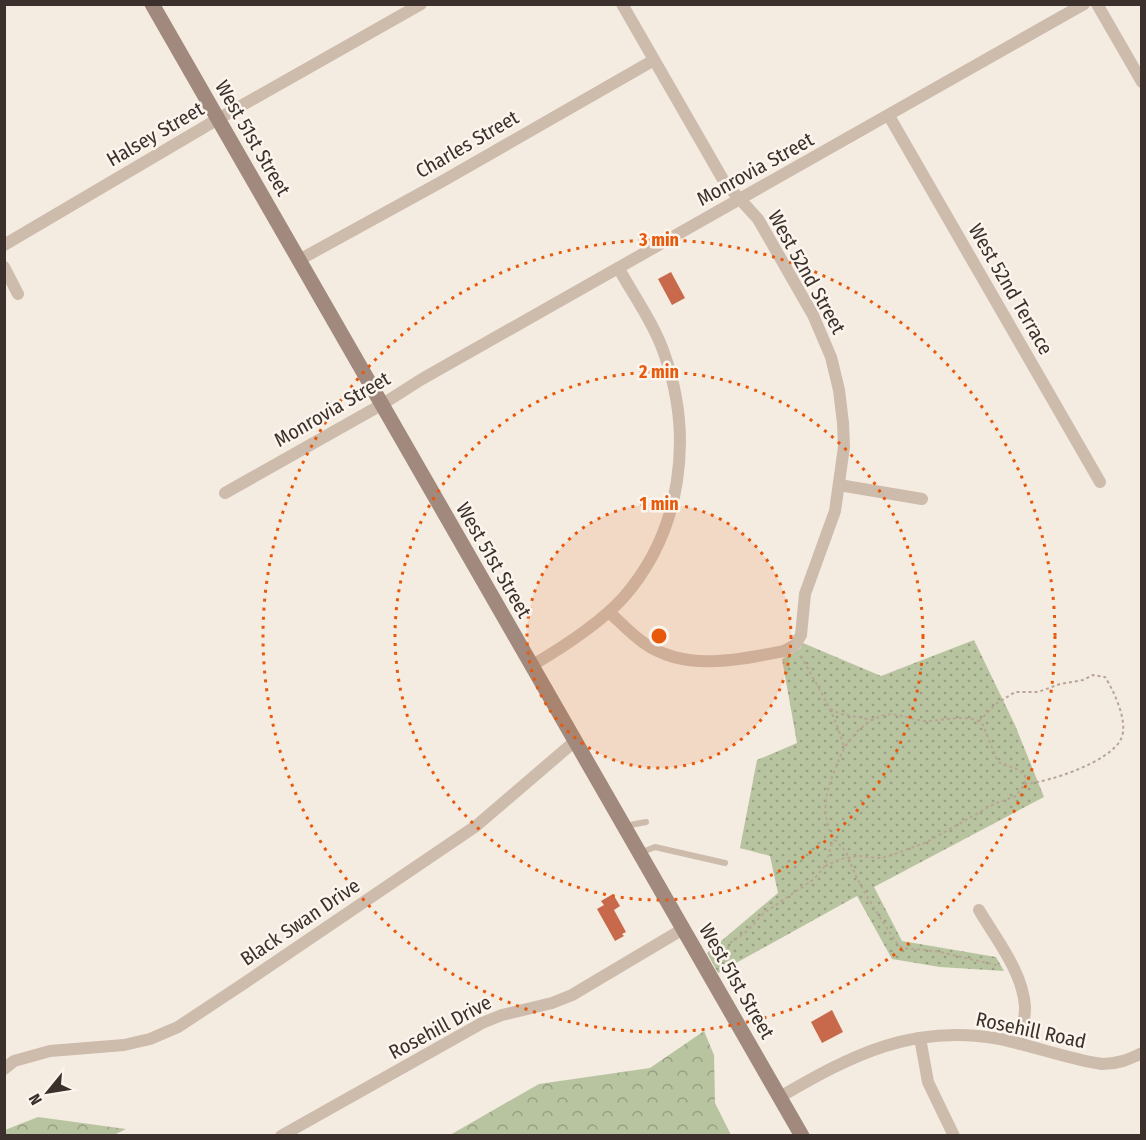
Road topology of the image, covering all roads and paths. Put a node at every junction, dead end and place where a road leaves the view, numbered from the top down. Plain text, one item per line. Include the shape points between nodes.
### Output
1 (152, 4) edge
2 (421, 4) edge
3 (622, 4) edge
4 (1084, 4) edge
5 (1097, 4) edge
6 (654, 60) junction
7 (1142, 82) edge
8 (889, 116) junction
9 (218, 119) junction
10 (740, 200) junction
11 (4, 245) edge
12 (299, 260) junction
13 (4, 267) edge
14 (619, 269) junction
15 (18, 294) dead end
16 (381, 405) junction
17 (1100, 482) dead end
18 (839, 485) junction
19 (225, 493) dead end
20 (921, 499) dead end
21 (609, 612) junction
22 (789, 648) junction
23 (531, 666) junction
24 (830, 709) junction
25 (875, 720) junction
26 (979, 721) junction
27 (574, 742) junction
28 (844, 748) junction
29 (1025, 784) junction
30 (646, 822) dead end
31 (624, 826) junction
32 (833, 839) junction
33 (640, 853) junction
34 (849, 858) junction
35 (725, 863) dead end
36 (825, 866) junction
37 (979, 910) dead end
38 (683, 929) junction
39 (1009, 962) junction
40 (706, 968) junction
41 (920, 1038) junction
42 (1020, 1044) junction
43 (1142, 1053) edge
44 (8, 1063) edge
45 (780, 1097) junction
46 (281, 1136) edge
47 (802, 1136) edge
48 (954, 1136) edge

1 - 9 street, West 51st Street
2 - 9 street, Halsey Street
3 - 6 street, West 52nd Street
4 - 8 street, Monrovia Street
5 - 7 street
6 - 10 street, West 52nd Street via 725,183
6 - 12 street, Charles Street
8 - 10 street, Monrovia Street
8 - 17 street, West 52nd Terrace
9 - 11 street, Halsey Street
9 - 12 street, West 51st Street
10 - 14 street, Monrovia Street
10 - 18 street, West 52nd Street via 758,219 813,315 831,357 843,423
12 - 16 street, West 51st Street
13 - 15 street
14 - 16 street, Monrovia Street
14 - 21 street via 664,351 681,429 681,460 668,521 656,549
16 - 19 street, Monrovia Street
16 - 23 street, West 51st Street
18 - 20 street
18 - 22 street, West 52nd Street via 805,594 801,635
21 - 22 street via 644,643 671,657 711,662
21 - 23 street
22 - 24 path
23 - 27 street, West 51st Street
24 - 25 path
24 - 28 path
25 - 26 path via 891,714 923,721
25 - 28 path via 860,729
26 - 29 path via 995,758 1022,772
26 - 29 path via 1015,692 1038,692 1093,675 1105,677 1119,704 1123,737 1114,749 1080,768
27 - 31 street, West 51st Street
27 - 44 street, Black Swan Drive via 476,826 178,1027 124,1045 50,1052
28 - 32 path via 826,802
29 - 34 path via 1016,796 898,854
30 - 31 lane
31 - 33 street, West 51st Street
32 - 34 path
32 - 36 path
33 - 35 lane via 655,847
33 - 38 street, West 51st Street
34 - 36 path
34 - 39 path via 876,911 901,947 1001,966
36 - 40 path via 809,883 764,913 746,933 731,942 721,959
37 - 39 street
38 - 40 street, West 51st Street
38 - 46 street, Rosehill Drive via 572,995 482,1023
39 - 42 street via 1025,1008
40 - 45 street, West 51st Street
41 - 42 street, Rosehill Road via 974,1036
41 - 45 street, Rosehill Road via 859,1054
41 - 48 street via 928,1082
42 - 43 street, Rosehill Road via 1102,1064 1121,1062
45 - 47 street, West 51st Street

